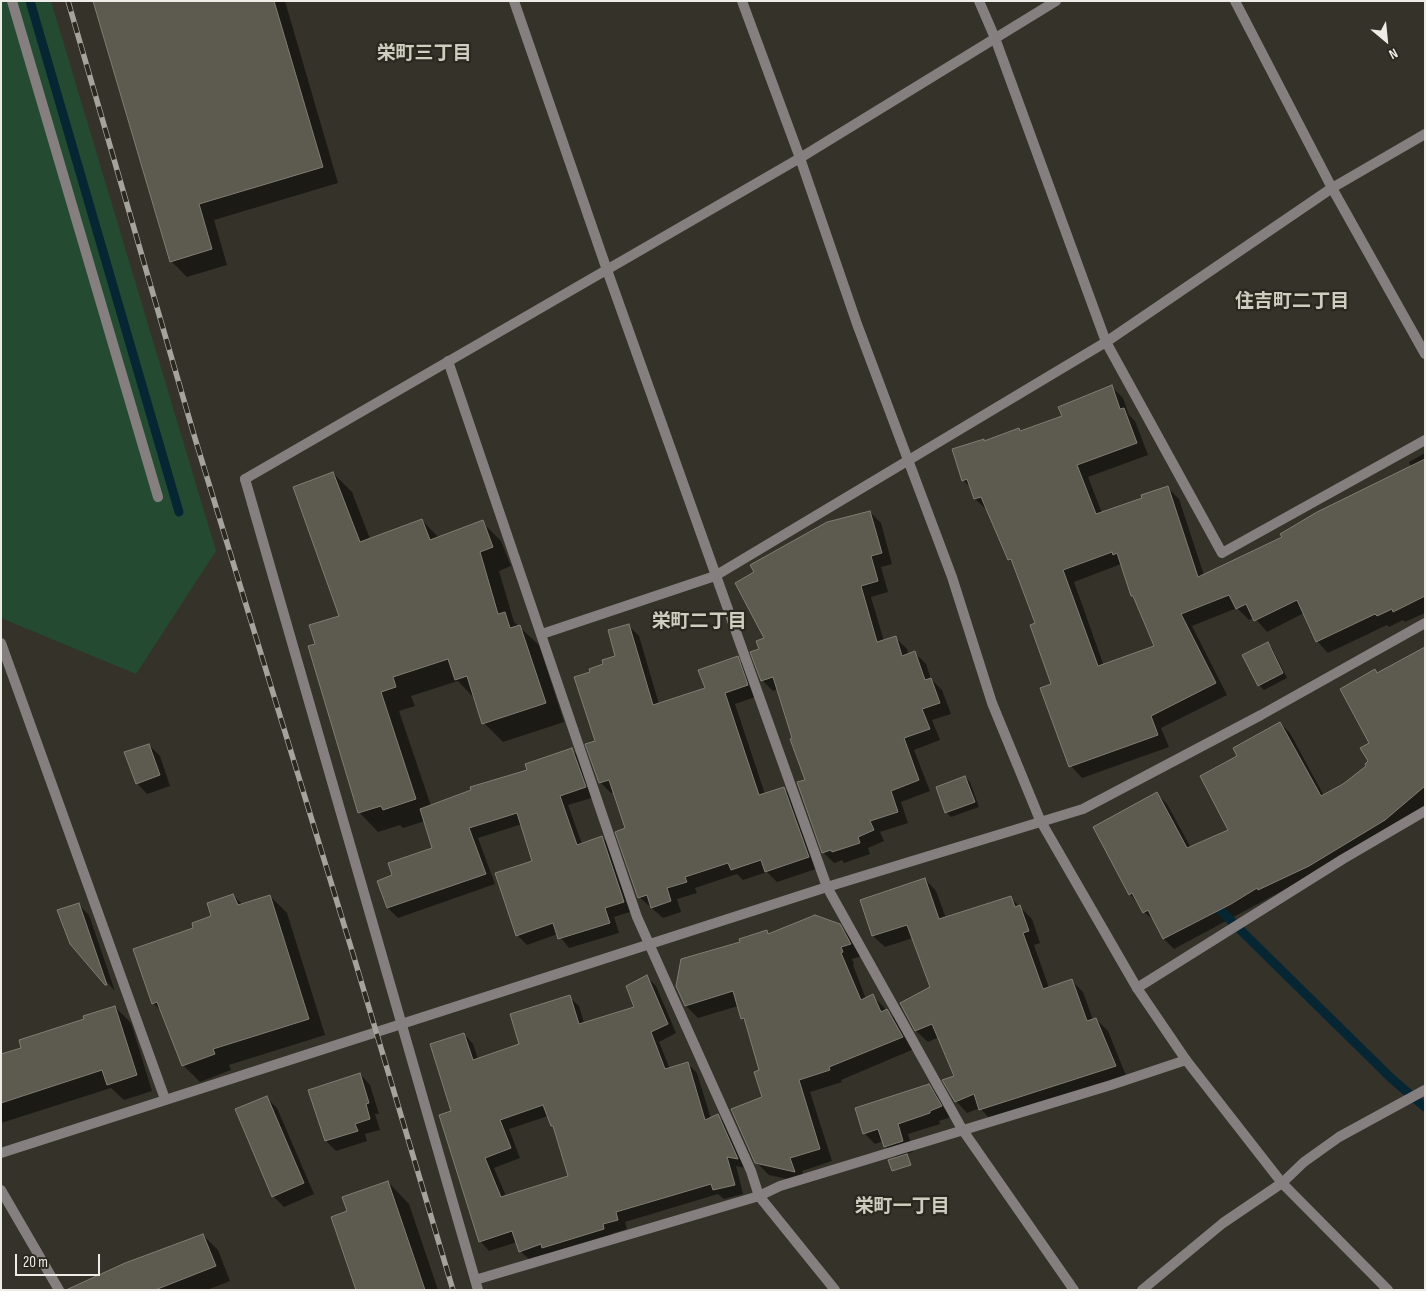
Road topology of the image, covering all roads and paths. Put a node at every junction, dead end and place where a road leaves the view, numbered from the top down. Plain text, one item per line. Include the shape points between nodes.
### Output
1 (12, 1) edge
2 (514, 1) edge
3 (742, 1) edge
4 (979, 1) edge
5 (1056, 1) edge
6 (1235, 1) edge
7 (996, 38) junction
8 (1425, 134) edge
9 (800, 158) junction
10 (1332, 188) junction
11 (606, 270) junction
12 (1106, 342) junction
13 (1425, 354) edge
14 (448, 361) junction
15 (1425, 440) edge
16 (908, 462) junction
17 (158, 497) dead end
18 (715, 576) junction
19 (1425, 623) edge
20 (542, 634) junction
21 (1, 643) edge
22 (1425, 811) edge
23 (1040, 820) junction
24 (826, 887) junction
25 (650, 943) junction
26 (1137, 988) junction
27 (401, 1024) junction
28 (1186, 1060) junction
29 (1425, 1090) edge
30 (165, 1099) junction
31 (962, 1129) junction
32 (1, 1153) edge
33 (1282, 1183) junction
34 (1, 1190) edge
35 (759, 1196) junction
36 (477, 1285) edge
37 (59, 1290) edge
38 (835, 1290) edge
39 (1074, 1290) edge
40 (1142, 1290) edge
41 (1388, 1290) edge

1 - 17 street
2 - 11 street
3 - 9 street
4 - 7 street
5 - 7 street
6 - 10 street
7 - 9 street
7 - 12 street
8 - 10 street
9 - 11 street
9 - 16 street
10 - 12 street
10 - 13 street
11 - 14 street
11 - 18 street
12 - 15 street via 1222,553
12 - 16 street
14 - 20 street
14 - 27 street via 245,479
16 - 18 street
16 - 23 street via 952,577 992,703
18 - 20 street
18 - 24 street
19 - 23 street via 1261,715 1082,808
20 - 25 street via 637,917
21 - 30 street
22 - 26 street
23 - 24 street
23 - 26 street
24 - 25 street
24 - 31 street
25 - 27 street
25 - 35 street via 751,1171
26 - 28 street
27 - 30 street
27 - 36 street
28 - 31 street
28 - 33 street
29 - 33 street via 1338,1137
30 - 32 street
31 - 35 street via 780,1186
31 - 39 street
33 - 40 street via 1223,1223
33 - 41 street
34 - 37 street
35 - 36 street
35 - 38 street

